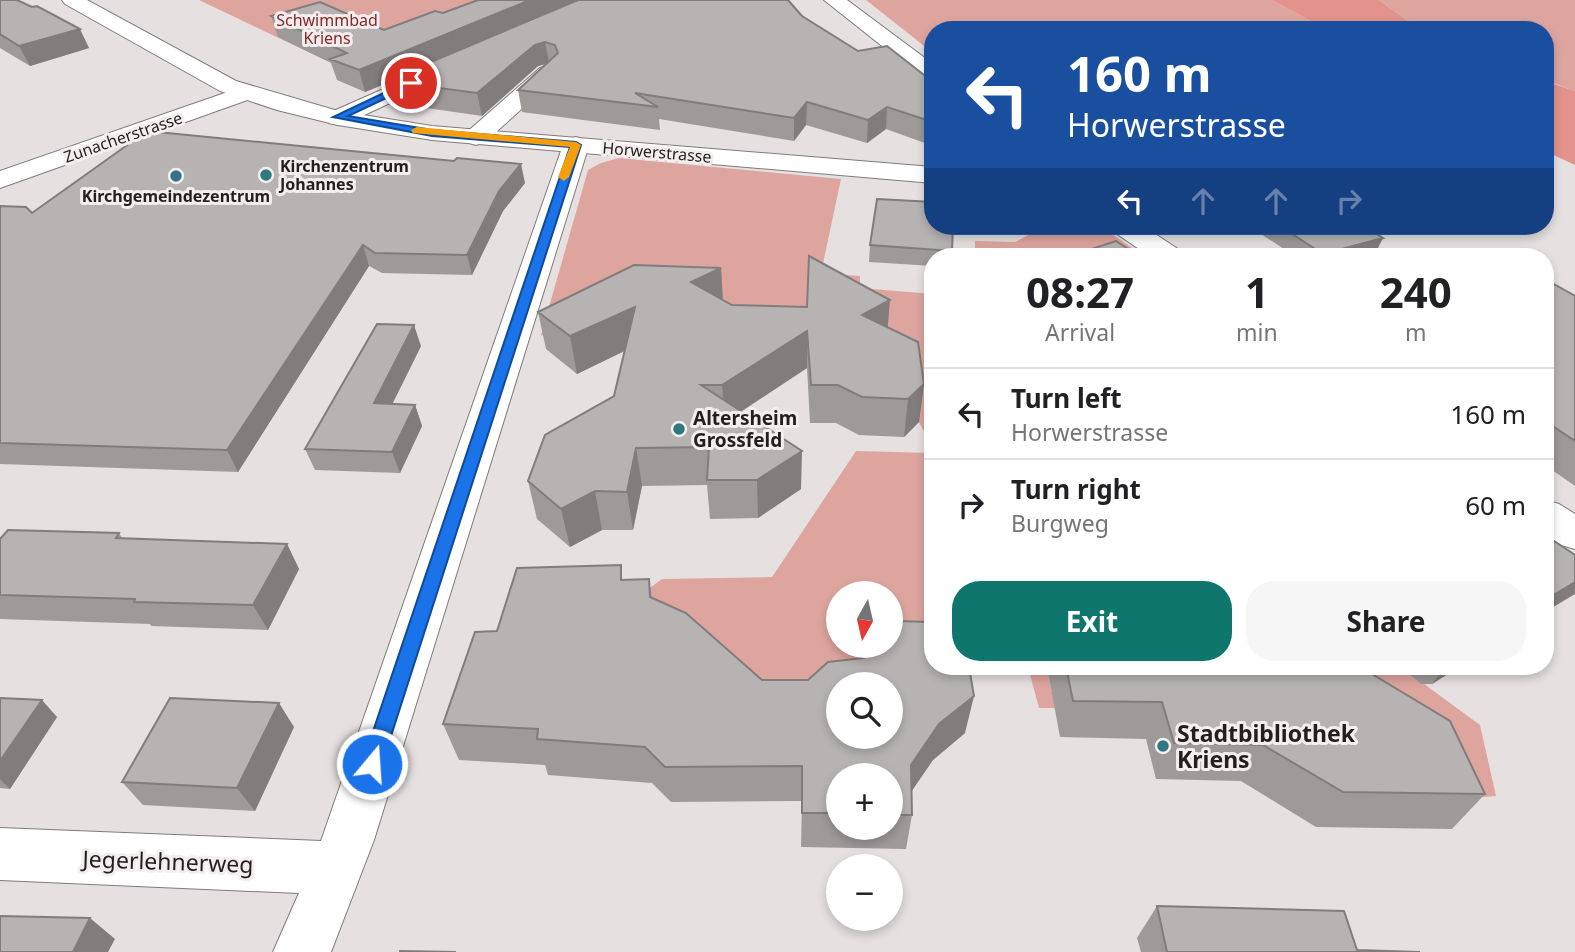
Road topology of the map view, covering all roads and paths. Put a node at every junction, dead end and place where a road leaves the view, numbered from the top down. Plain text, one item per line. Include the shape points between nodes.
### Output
1 (72, 0) edge
2 (834, 0) edge
3 (460, 62) edge
4 (924, 68) edge
5 (548, 73) edge
6 (245, 93) junction
7 (338, 117) junction
8 (476, 137) junction
9 (576, 145) junction
10 (924, 174) edge
11 (0, 180) edge
12 (1137, 235) edge
13 (1157, 248) edge
14 (1554, 519) edge
15 (1575, 534) edge
16 (0, 854) edge
17 (336, 868) junction
18 (307, 937) edge

1 - 6 street, Horwerstrasse
2 - 4 street
3 - 7 street
5 - 8 street
6 - 7 street, Horwerstrasse
6 - 11 street, Zunacherstrasse
7 - 8 street, Horwerstrasse
8 - 9 street, Horwerstrasse
9 - 10 street, Horwerstrasse
9 - 17 street
12 - 13 street
14 - 15 street
16 - 17 street, Jegerlehnerweg
17 - 18 street

